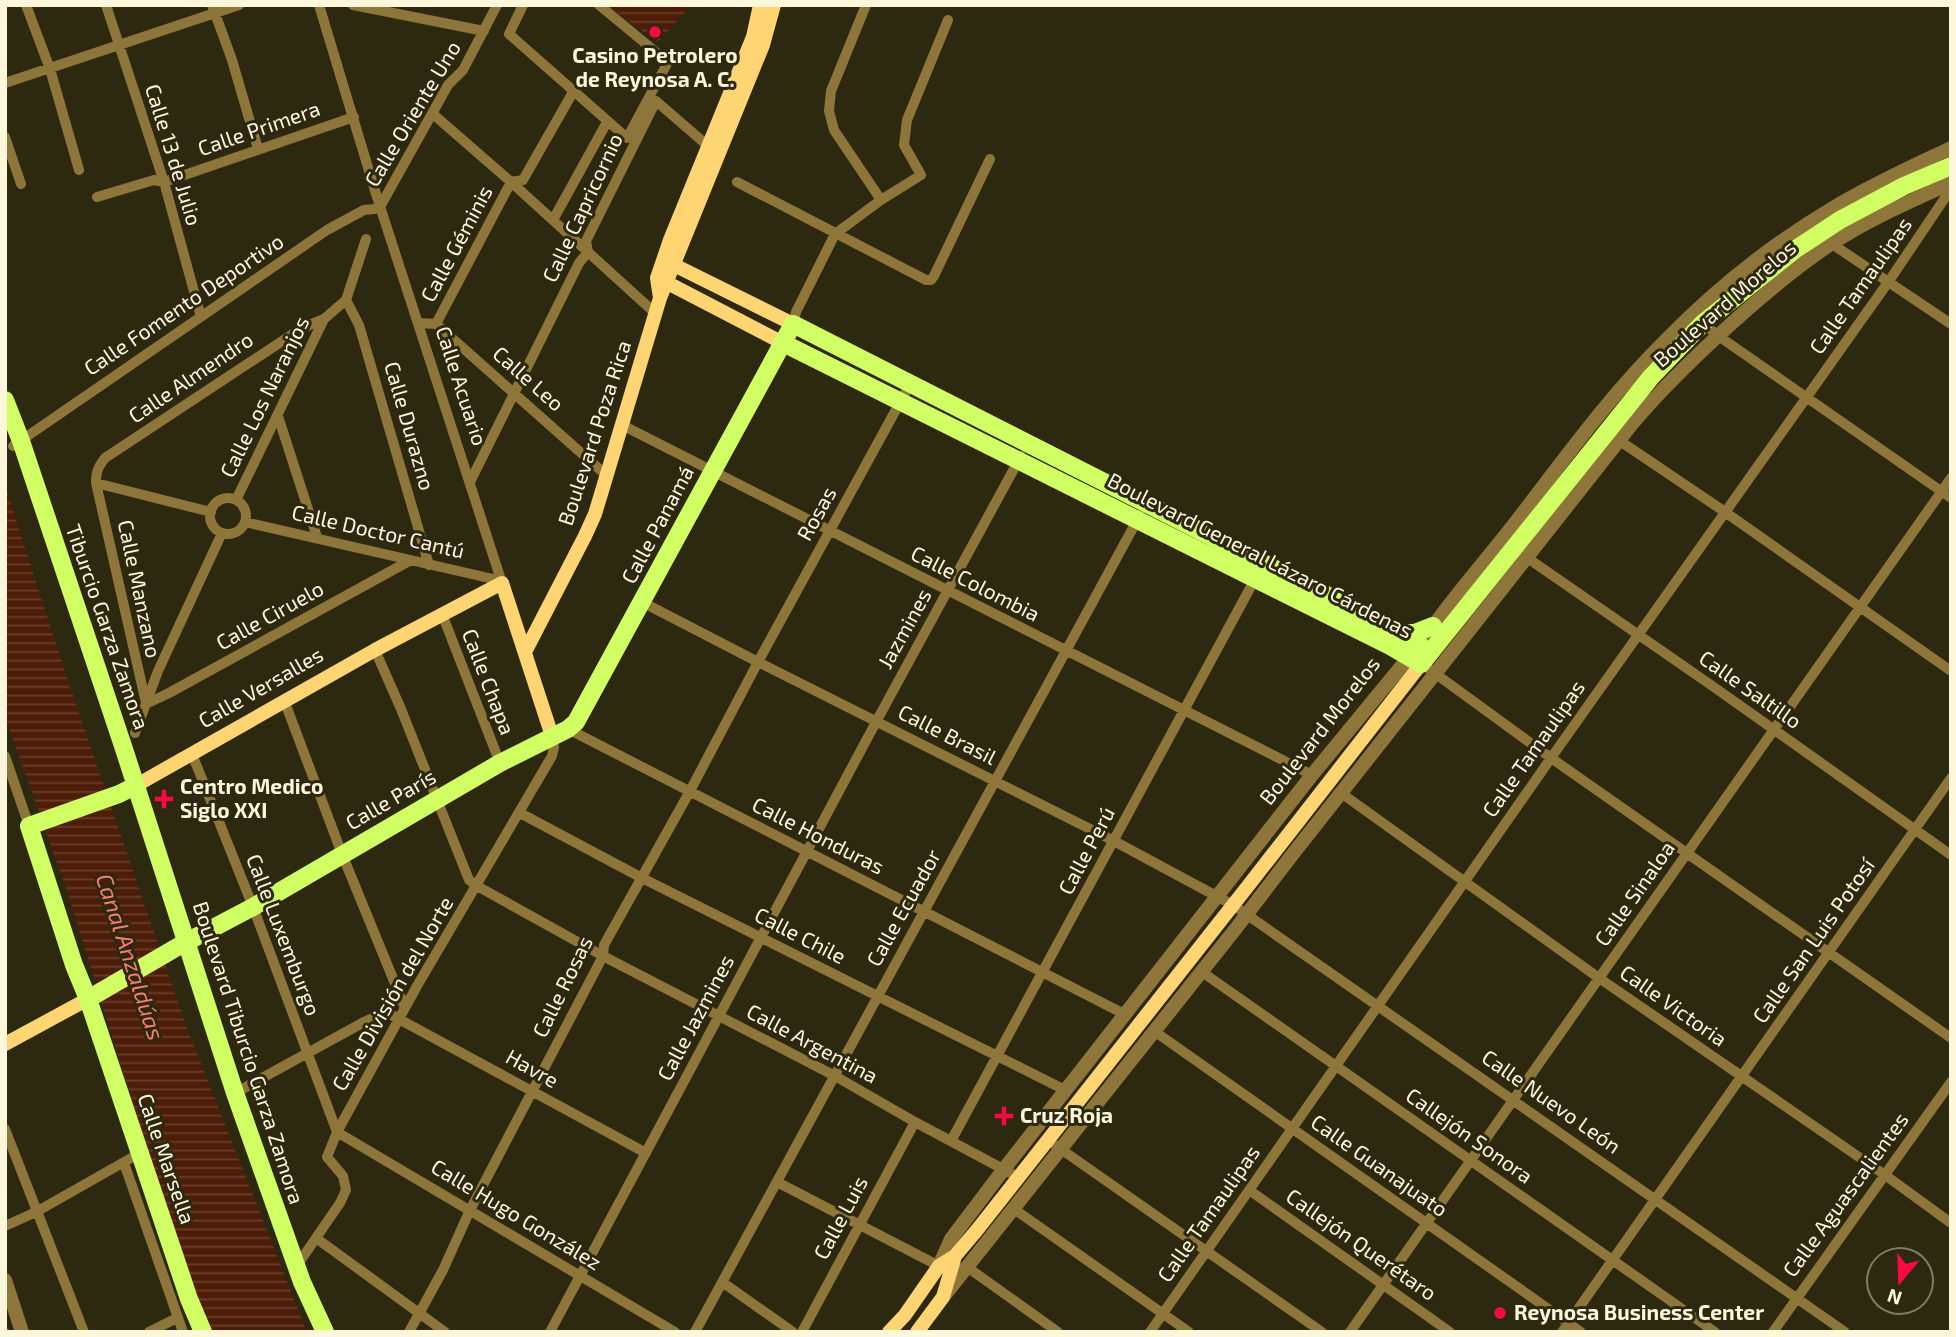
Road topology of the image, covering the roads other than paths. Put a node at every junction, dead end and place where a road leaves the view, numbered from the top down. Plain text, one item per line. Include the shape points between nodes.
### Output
1 (26, 5) edge
2 (106, 5) edge
3 (239, 5) edge
4 (319, 5) edge
5 (353, 5) edge
6 (496, 5) edge
7 (523, 5) edge
8 (599, 5) edge
9 (760, 5) edge
10 (774, 5) edge
11 (866, 5) edge
12 (214, 9) edge
13 (948, 20) dead end
14 (484, 31) junction
15 (118, 45) junction
16 (50, 69) junction
17 (5, 83) edge
18 (573, 92) junction
19 (433, 114) junction
20 (354, 117) junction
21 (607, 122) junction
22 (5, 136) edge
23 (708, 146) junction
24 (1951, 148) edge
25 (258, 149) junction
26 (990, 159) dead end
27 (1951, 166) edge
28 (79, 170) dead end
29 (511, 181) junction
30 (737, 182) dead end
31 (163, 183) junction
32 (1951, 183) edge
33 (22, 184) dead end
34 (1951, 189) edge
35 (97, 197) dead end
36 (881, 200) junction
37 (381, 205) junction
38 (553, 220) junction
39 (835, 234) junction
40 (366, 239) dead end
41 (1832, 244) junction
42 (588, 252) junction
43 (1769, 260) junction
44 (669, 262) junction
45 (662, 280) junction
46 (1889, 281) junction
47 (346, 300) junction
48 (655, 313) junction
49 (201, 317) junction
50 (324, 318) junction
51 (418, 323) junction
52 (1703, 323) junction
53 (436, 324) junction
54 (793, 324) junction
55 (1951, 324) edge
56 (1717, 335) junction
57 (783, 343) junction
58 (1670, 346) junction
59 (910, 384) junction
60 (513, 391) junction
61 (1807, 397) junction
62 (5, 400) edge
63 (901, 401) junction
64 (278, 416) junction
65 (5, 425) edge
66 (622, 425) junction
67 (1613, 436) junction
68 (17, 443) junction
69 (1028, 444) junction
70 (1019, 461) junction
71 (713, 472) junction
72 (606, 475) junction
73 (1951, 478) edge
74 (470, 482) junction
75 (34, 483) joint
76 (96, 483) junction
77 (1946, 495) edge
78 (236, 500) junction
79 (1146, 504) junction
80 (211, 512) junction
81 (1725, 512) junction
82 (1137, 520) junction
83 (245, 522) junction
84 (1525, 522) junction
85 (830, 531) junction
86 (222, 533) junction
87 (317, 537) junction
88 (1520, 553) junction
89 (411, 560) junction
90 (429, 565) junction
91 (1257, 580) junction
92 (502, 582) junction
93 (1301, 583) junction
94 (947, 591) junction
95 (642, 602) junction
96 (1860, 607) junction
97 (442, 614) junction
98 (1433, 626) junction
99 (1400, 633) junction
100 (1638, 635) junction
101 (374, 650) junction
102 (1066, 651) junction
103 (525, 652) junction
104 (1421, 660) junction
105 (758, 662) junction
106 (1951, 671) edge
107 (284, 700) junction
108 (146, 703) junction
109 (1184, 711) junction
110 (876, 722) junction
111 (1774, 729) junction
112 (560, 732) junction
113 (135, 733) dead end
114 (192, 754) junction
115 (5, 756) edge
116 (1551, 758) junction
117 (499, 763) junction
118 (1312, 775) junction
119 (1951, 778) edge
120 (995, 781) junction
121 (127, 790) junction
122 (690, 792) junction
123 (1341, 793) junction
124 (436, 800) junction
125 (520, 813) junction
126 (34, 824) junction
127 (1914, 830) junction
128 (1114, 841) junction
129 (807, 851) junction
130 (1687, 853) junction
131 (342, 854) junction
132 (1951, 855) edge
133 (642, 877) junction
134 (1465, 882) junction
135 (477, 886) junction
136 (1217, 896) junction
137 (1233, 905) junction
138 (253, 907) junction
139 (924, 912) junction
140 (1247, 914) junction
141 (761, 938) junction
142 (183, 944) junction
143 (1830, 953) junction
144 (603, 956) junction
145 (1043, 972) junction
146 (1202, 972) junction
147 (1599, 978) junction
148 (878, 996) junction
149 (93, 997) junction
150 (1378, 1005) junction
151 (405, 1007) junction
152 (1126, 1015) junction
153 (718, 1017) junction
154 (399, 1018) junction
155 (1154, 1031) junction
156 (1951, 1038) edge
157 (5, 1044) edge
158 (308, 1054) junction
159 (997, 1056) junction
160 (1336, 1065) junction
161 (835, 1076) junction
162 (1742, 1077) junction
163 (1951, 1082) edge
164 (1065, 1090) junction
165 (532, 1091) junction
166 (235, 1094) junction
167 (1513, 1099) junction
168 (915, 1122) junction
169 (1293, 1128) junction
170 (5, 1129) edge
171 (337, 1132) junction
172 (1047, 1140) junction
173 (951, 1141) junction
174 (1061, 1149) junction
175 (140, 1153) junction
176 (646, 1153) junction
177 (1471, 1160) junction
178 (124, 1163) junction
179 (1004, 1169) junction
180 (1885, 1175) junction
181 (1017, 1177) junction
182 (777, 1182) junction
183 (1249, 1190) junction
184 (1656, 1199) junction
185 (1014, 1209) junction
186 (470, 1210) junction
187 (36, 1212) junction
188 (1427, 1223) junction
189 (1951, 1223) edge
190 (859, 1225) junction
191 (5, 1226) edge
192 (316, 1238) junction
193 (1207, 1251) junction
194 (1612, 1261) junction
195 (948, 1264) junction
196 (296, 1267) junction
197 (967, 1267) junction
198 (580, 1276) junction
199 (5, 1280) edge
200 (722, 1282) junction
201 (1383, 1285) junction
202 (943, 1297) junction
203 (1796, 1298) junction
204 (419, 1313) junction
205 (1163, 1313) junction
206 (177, 1318) junction
207 (1566, 1327) edge
208 (921, 1330) edge
209 (22, 1332) edge
210 (83, 1332) edge
211 (149, 1332) edge
212 (183, 1332) edge
213 (203, 1332) edge
214 (325, 1332) edge
215 (409, 1332) edge
216 (445, 1332) edge
217 (550, 1332) edge
218 (675, 1332) edge
219 (695, 1332) edge
220 (793, 1332) edge
221 (802, 1332) edge
222 (889, 1332) edge
223 (1058, 1332) edge
224 (1150, 1332) edge
225 (1189, 1332) edge
226 (1322, 1332) edge
227 (1350, 1332) edge
228 (1450, 1332) edge
229 (1581, 1332) edge
230 (1715, 1332) edge
231 (1773, 1332) edge
232 (1845, 1332) edge

1 - 16 street
2 - 15 street, Calle 13 de Julio
3 - 12 street
4 - 20 street, Calle Acuario
5 - 14 street
6 - 14 street, Calle Oriente Uno
7 - 18 street via 509,34
8 - 21 street via 668,62 627,138
9 - 23 main road, Boulevard Poza Rica via 753,37
10 - 44 main road, Boulevard Poza Rica via 763,45
11 - 36 street via 832,87 829,111 834,130
12 - 15 street
12 - 25 street
13 - 36 street via 907,120 904,145 921,175
14 - 19 street, Calle Oriente Uno
15 - 16 street
15 - 31 street, Calle 13 de Julio
16 - 17 street
16 - 28 street
18 - 21 street
18 - 29 street via 523,180
19 - 29 street
19 - 37 street, Calle Oriente Uno
20 - 25 street, Calle Primera
20 - 37 street, Calle Acuario
21 - 38 street
22 - 33 street
23 - 42 street, Calle Capricornio via 656,101 586,241
23 - 44 main road, Boulevard Poza Rica
24 - 43 street, Boulevard Morelos via 1842,202
25 - 31 street, Calle Primera
26 - 39 street via 931,280
27 - 43 main road, Boulevard Morelos via 1886,195
29 - 38 street
29 - 53 street, Calle Géminis
30 - 39 street
31 - 35 street, Calle Primera via 154,180
31 - 49 street, Calle 13 de Julio
32 - 41 street, Boulevard Morelos
34 - 46 street, Calle Tamaulipas
36 - 39 street
37 - 49 street, Calle Fomento Deportivo via 327,230
37 - 51 street, Calle Acuario
38 - 42 street
39 - 54 street
40 - 47 street
41 - 46 street
41 - 56 street, Boulevard Morelos
42 - 48 street
42 - 60 street, Calle Capricornio
43 - 52 main road, Boulevard Morelos
43 - 58 street, Boulevard Morelos via 1693,314
44 - 45 main road, Boulevard Poza Rica
44 - 54 main road
45 - 48 main road, Boulevard Poza Rica
45 - 57 main road, Boulevard General Lázaro Cárdenas
46 - 55 street
46 - 61 street, Calle Tamaulipas
47 - 50 street, Calle Los Naranjos
47 - 90 street, Calle Durazno via 359,325
48 - 66 main road, Boulevard Poza Rica
49 - 68 street, Calle Fomento Deportivo
50 - 64 street, Calle Los Naranjos
50 - 76 street, Calle Almendro via 105,458
51 - 53 street
51 - 74 street, Calle Acuario
52 - 56 street
52 - 58 main road, Boulevard Morelos
53 - 60 street, Calle Leo
54 - 57 main road, Calle Panamá
54 - 59 main road, Boulevard General Lázaro Cárdenas
56 - 61 street
56 - 67 street, Boulevard Morelos
57 - 63 main road, Boulevard General Lázaro Cárdenas
57 - 71 main road, Calle Panamá
58 - 67 main road, Boulevard Morelos
58 - 84 street, Boulevard Morelos via 1595,420
59 - 63 street, Rosas
59 - 69 main road, Boulevard General Lázaro Cárdenas
60 - 72 street, Calle Leo
60 - 74 street, Calle Capricornio
61 - 77 street
61 - 81 street, Calle Tamaulipas
62 - 68 main road, Boulevard Tiburcio Garza Zamora
63 - 70 main road, Boulevard General Lázaro Cárdenas
63 - 85 street, Rosas
64 - 78 street, Calle Los Naranjos
64 - 87 street
65 - 68 main road, Boulevard Tiburcio Garza Zamora
66 - 71 street, Calle Colombia
66 - 72 main road, Boulevard Poza Rica
67 - 81 street
67 - 84 main road, Boulevard Morelos
67 - 88 street, Boulevard Morelos
68 - 75 main road, Boulevard Tiburcio Garza Zamora
68 - 121 main road, Boulevard Tiburcio Garza Zamora
69 - 70 street, Jazmines
69 - 79 main road, Boulevard General Lázaro Cárdenas
70 - 82 main road, Boulevard General Lázaro Cárdenas
70 - 94 street, Jazmines
71 - 85 street, Calle Colombia
71 - 95 main road, Calle Panamá
72 - 103 main road, Boulevard Poza Rica via 585,536
73 - 77 street, Calle Sinaloa
74 - 92 street, Calle Acuario
75 - 121 main road, Tiburcio Garza Zamora via 124,749
76 - 80 street
76 - 108 street, Calle Manzano
77 - 96 street, Calle Sinaloa
78 - 80 street via 221,499
78 - 83 street via 245,510
79 - 82 street, Calle Ecuador
79 - 93 main road, Boulevard General Lázaro Cárdenas
80 - 86 street via 214,528
81 - 96 street
81 - 100 street, Calle Tamaulipas
82 - 91 main road, Boulevard General Lázaro Cárdenas
82 - 102 street, Calle Ecuador
83 - 86 street via 236,533
83 - 87 street, Calle Doctor Cantú
84 - 88 main road, Boulevard Morelos
84 - 98 street, Boulevard Morelos
85 - 94 street, Calle Colombia
85 - 105 street, Rosas
86 - 108 street
87 - 89 street, Calle Doctor Cantú
88 - 100 street, Calle Saltillo
88 - 104 main road, Boulevard Morelos
89 - 90 street, Calle Doctor Cantú
89 - 108 street, Calle Ciruelo
90 - 92 street, Calle Doctor Cantú
91 - 93 main road via 1294,590
91 - 104 main road, Boulevard General Lázaro Cárdenas
91 - 109 street, Calle Perú
92 - 97 main road, Calle Versalles
92 - 103 main road, Calle Acuario
93 - 99 main road, Boulevard General Lázaro Cárdenas
94 - 102 street, Calle Colombia
94 - 110 street, Jazmines
95 - 105 street, Calle Brasil
95 - 112 main road, Calle Panamá via 582,713
96 - 106 street
96 - 111 street, Calle Sinaloa
97 - 101 main road, Calle Versalles
97 - 117 street, Calle Chapa
98 - 99 main road
98 - 104 street, Boulevard Morelos
99 - 104 main road, Boulevard General Lázaro Cárdenas
100 - 111 street, Calle Saltillo
100 - 116 street, Calle Tamaulipas
101 - 107 main road, Calle Versalles
101 - 124 street
102 - 109 street, Calle Colombia
102 - 120 street, Calle Ecuador
103 - 112 main road, Calle Acuario
104 - 116 street
104 - 118 street, Boulevard Morelos
104 - 123 street, Boulevard Morelos
104 - 137 main road, Boulevard Morelos
105 - 110 street, Calle Brasil
105 - 122 street, Calle Rosas
107 - 114 main road, Calle Versalles
107 - 131 street
108 - 113 street
109 - 118 street, Calle Colombia
109 - 128 street, Calle Perú
110 - 120 street, Calle Brasil
110 - 129 street, Calle Jazmines
111 - 127 street, Calle Saltillo
111 - 130 street, Calle Sinaloa
112 - 117 main road, Calle París
112 - 122 street, Calle Honduras
112 - 125 street, Calle División del Norte
114 - 121 main road, Calle Versalles
114 - 138 street, Calle Luxemburgo
115 - 126 street
116 - 130 street
116 - 134 street, Calle Tamaulipas
117 - 124 main road, Calle París
118 - 136 street, Boulevard Morelos
119 - 127 street, Calle San Luis Potosí
120 - 128 street, Calle Brasil
120 - 139 street, Calle Ecuador
121 - 126 main road, Calle Versalles
121 - 142 main road, Boulevard Tiburcio Garza Zamora
122 - 129 street, Calle Honduras
122 - 133 street, Calle Rosas
123 - 134 street, Calle Victoria
123 - 140 street, Boulevard Morelos
124 - 131 main road, Calle París
124 - 135 street via 469,880
125 - 133 street, Calle Chile
125 - 135 street, Calle División del Norte
126 - 149 main road, Calle Marsella via 74,965
127 - 132 street, Calle Saltillo
127 - 143 street, Calle San Luis Potosí
128 - 136 street, Calle Brasil
128 - 145 street, Calle Perú
129 - 139 street, Calle Honduras
129 - 141 street, Calle Jazmines
130 - 143 street
130 - 147 street, Calle Sinaloa
131 - 138 main road, Calle París
131 - 151 street
133 - 141 street, Calle Chile
133 - 144 street, Calle Rosas via 604,945
134 - 147 street, Calle Victoria
134 - 150 street, Calle Tamaulipas
135 - 144 street, Calle Argentina
135 - 151 street, Calle División del Norte
136 - 137 street, Calle Brasil
136 - 152 street, Boulevard Morelos
137 - 140 street, Calle Nuevo León
137 - 172 main road, Boulevard Morelos
138 - 142 main road, Calle París
138 - 158 street, Calle Luxemburgo
139 - 145 street, Calle Honduras
139 - 148 street, Calle Ecuador
140 - 146 street, Boulevard Morelos
140 - 150 street, Calle Nuevo León
141 - 148 street, Calle Chile
141 - 153 street, Calle Jazmines
142 - 149 main road, Calle París
142 - 166 main road, Boulevard Tiburcio Garza Zamora
143 - 156 street
143 - 162 street, Calle San Luis Potosí
144 - 153 street, Calle Argentina
144 - 165 street, Calle Rosas
145 - 152 street, Calle Honduras
145 - 159 street, Calle Perú
146 - 155 street, Boulevard Morelos
146 - 160 street, Callejón Sonora
147 - 162 street, Calle Victoria
147 - 167 street, Calle Sinaloa
148 - 159 street, Calle Chile
148 - 161 street, Calle Ecuador
149 - 157 main road
149 - 175 main road, Calle Marsella
150 - 160 street, Calle Tamaulipas
150 - 167 street, Calle Nuevo León
151 - 154 street, Calle División del Norte
152 - 164 street, Boulevard Morelos
153 - 161 street, Calle Argentina
153 - 176 street, Calle Jazmines
154 - 158 street via 386,1012 377,1015
154 - 165 street, Havre
154 - 171 street, Calle División del Norte
155 - 169 street, Calle Guanajuato
155 - 174 street, Boulevard Morelos
158 - 166 street
158 - 171 street, Calle Luxemburgo
159 - 164 street, Calle Chile
159 - 173 street, Calle Perú
160 - 169 street, Calle Tamaulipas
160 - 177 street, Callejón Sonora
161 - 168 street, Calle Argentina
161 - 182 street, Calle Ecuador
162 - 180 street, Calle Victoria
162 - 184 street, Calle San Luis Potosí
163 - 180 street, Calle Aguascalientes
164 - 179 street, Boulevard Morelos
165 - 176 street, Havre
165 - 186 street, Calle Rosas
166 - 196 main road, Boulevard Tiburcio Garza Zamora
167 - 177 street, Calle Sinaloa
167 - 184 street, Calle Nuevo León
168 - 173 street, Calle Argentina
168 - 190 street, Calle Luis
169 - 183 street, Calle Tamaulipas
169 - 188 street, Calle Guanajuato
170 - 187 street
171 - 186 street, Calle Hugo González
171 - 192 street, Calle División del Norte via 327,1157 343,1176 346,1190
172 - 174 street
172 - 181 main road, Boulevard Morelos
173 - 179 street, Calle Argentina
174 - 185 street, Boulevard Morelos
174 - 193 street
175 - 178 street
175 - 213 main road, Calle Marsella
176 - 198 street, Calle Jazmines
177 - 188 street, Calle Sinaloa
177 - 194 street, Callejón Sonora
178 - 187 street
178 - 206 street
179 - 181 street, Calle Argentina
179 - 195 street, Boulevard Morelos via 951,1239
180 - 189 street, Calle Victoria
180 - 203 street, Calle Aguascalientes
181 - 195 main road, Boulevard Morelos
182 - 190 street
182 - 200 street, Calle Ecuador
183 - 193 street, Calle Tamaulipas
183 - 201 street, Callejón Querétaro
184 - 194 street, Calle San Luis Potosí
184 - 203 street, Calle Nuevo León
185 - 197 street, Boulevard Morelos
185 - 205 street
186 - 198 street, Calle Hugo González
186 - 204 street, Calle Rosas
187 - 191 street
187 - 210 street
188 - 201 street, Calle Sinaloa
188 - 207 street, Calle Guanajuato
190 - 195 street
190 - 221 street, Calle Luis
192 - 196 street, Calle División del Norte
192 - 204 street
193 - 205 street, Calle Tamaulipas
193 - 226 street
194 - 207 street, Calle San Luis Potosí
194 - 230 street, Callejón Sonora
195 - 197 street
195 - 202 main road, Boulevard Morelos
195 - 222 main road, Boulevard Morelos
196 - 214 main road, Boulevard Tiburcio Garza Zamora
197 - 202 street, Boulevard Morelos
197 - 223 street
198 - 217 street, Calle Jazmines
198 - 218 street, Calle Hugo González
199 - 209 street
200 - 219 street, Calle Ecuador
200 - 220 street
201 - 227 street, Calle Sinaloa
201 - 228 street, Callejón Querétaro
202 - 208 main road, Boulevard Morelos
203 - 231 street, Calle Aguascalientes
203 - 232 street, Calle Nuevo León
204 - 215 street, Calle Rosas
204 - 216 street
205 - 224 street, Calle Tamaulipas
205 - 225 street
206 - 211 street
206 - 212 street
207 - 229 street, Calle Guanajuato

